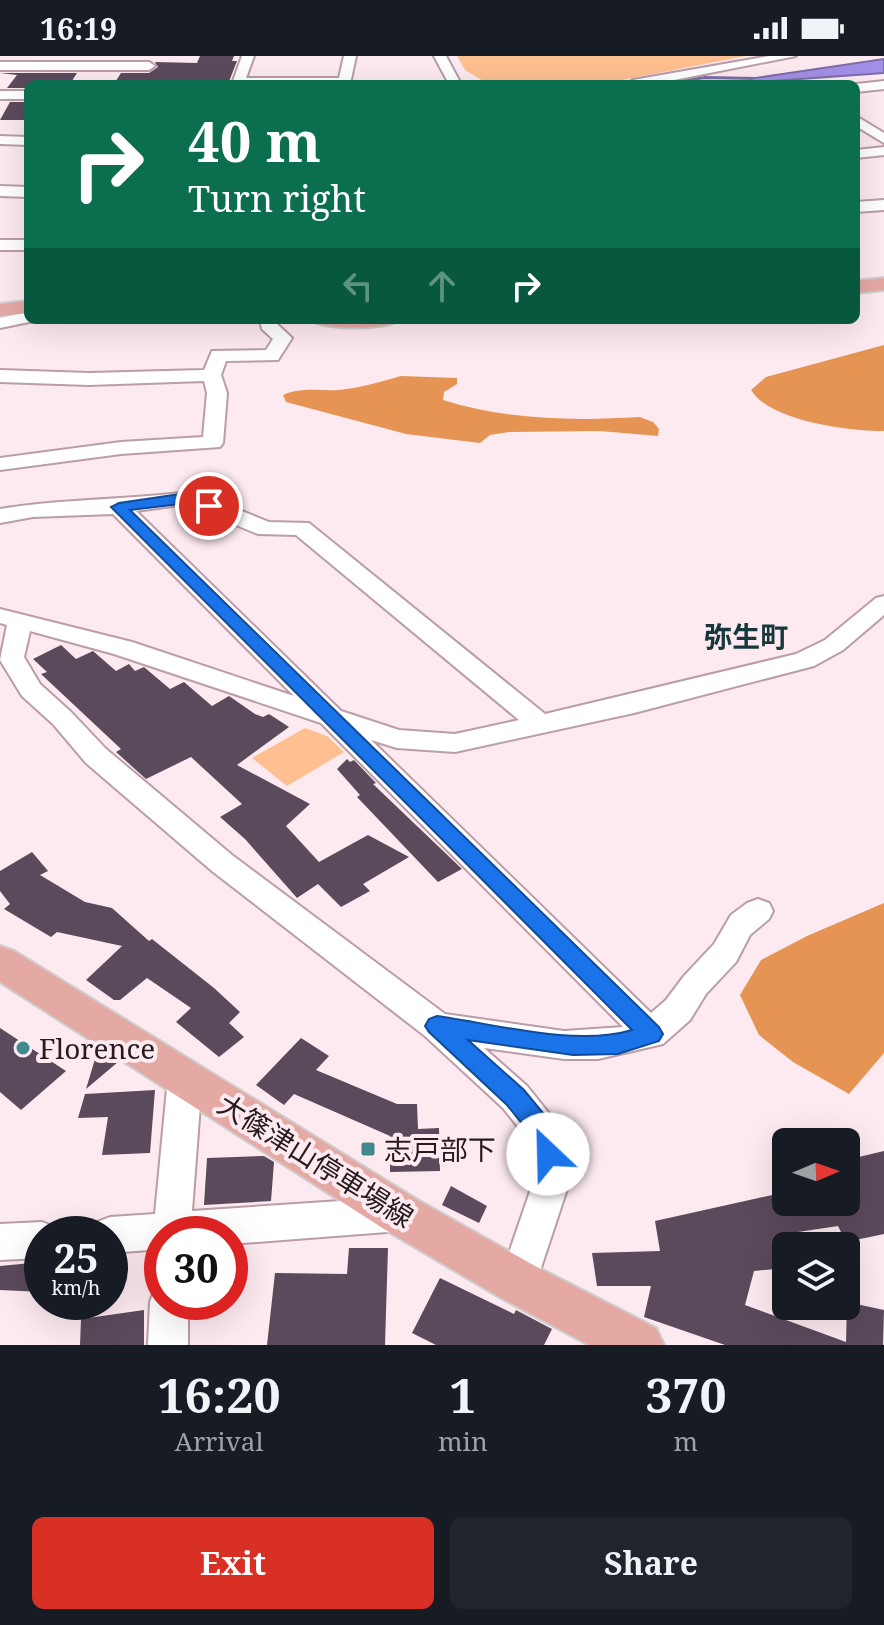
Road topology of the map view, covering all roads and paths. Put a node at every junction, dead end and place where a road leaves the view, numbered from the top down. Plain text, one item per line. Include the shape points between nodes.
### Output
1 (248, 56) edge
2 (350, 56) edge
3 (440, 56) edge
4 (790, 56) edge
5 (152, 61) edge
6 (0, 66) edge
7 (141, 80) edge
8 (239, 80) edge
9 (345, 80) edge
10 (453, 80) edge
11 (655, 80) edge
12 (884, 85) edge
13 (860, 88) edge
14 (0, 95) edge
15 (24, 95) edge
16 (861, 116) edge
17 (884, 139) edge
18 (0, 140) edge
19 (24, 141) edge
20 (884, 151) edge
21 (860, 154) edge
22 (0, 191) edge
23 (24, 192) edge
24 (0, 245) edge
25 (24, 245) edge
26 (884, 284) edge
27 (860, 287) edge
28 (24, 307) edge
29 (0, 310) edge
30 (24, 318) edge
31 (0, 323) edge
32 (268, 324) edge
33 (212, 375) junction
34 (0, 376) edge
35 (0, 464) edge
36 (119, 507) junction
37 (0, 516) edge
38 (884, 603) edge
39 (10, 619) edge
40 (334, 719) junction
41 (539, 723) junction
42 (758, 911) dead end
43 (0, 962) edge
44 (437, 1026) junction
45 (651, 1034) junction
46 (185, 1078) junction
47 (400, 1214) junction
48 (173, 1216) edge
49 (248, 1226) edge
50 (24, 1241) edge
51 (0, 1242) edge
52 (518, 1282) junction
53 (169, 1320) edge
54 (168, 1345) edge
55 (639, 1345) edge

1 - 8 street
2 - 9 street
3 - 10 street
4 - 11 street
5 - 6 street
5 - 7 street
12 - 13 street
14 - 15 street
16 - 17 street
18 - 19 street
20 - 21 street
22 - 23 street
24 - 25 street
26 - 27 main road
28 - 29 main road
30 - 31 street
32 - 33 street via 283,338 271,356 219,355
33 - 34 street
33 - 35 street via 217,393 213,443 121,448
36 - 37 street
36 - 40 street
36 - 41 street via 180,499 266,529 301,528
38 - 41 street via 834,645 805,660
39 - 40 street via 123,648
39 - 44 street via 11,657 31,690 96,756 222,863
40 - 41 street via 397,739 455,743
40 - 45 street
42 - 45 street via 738,925 727,950 677,1012
43 - 46 main road, 大篠津山停車場線
44 - 45 street via 573,1045 618,1044
44 - 52 street via 515,1097 543,1132 553,1177
46 - 47 main road, 大篠津山停車場線
46 - 48 street
47 - 49 street
47 - 52 main road, 大篠津山停車場線
50 - 51 street
52 - 55 main road, 大篠津山停車場線
53 - 54 street

